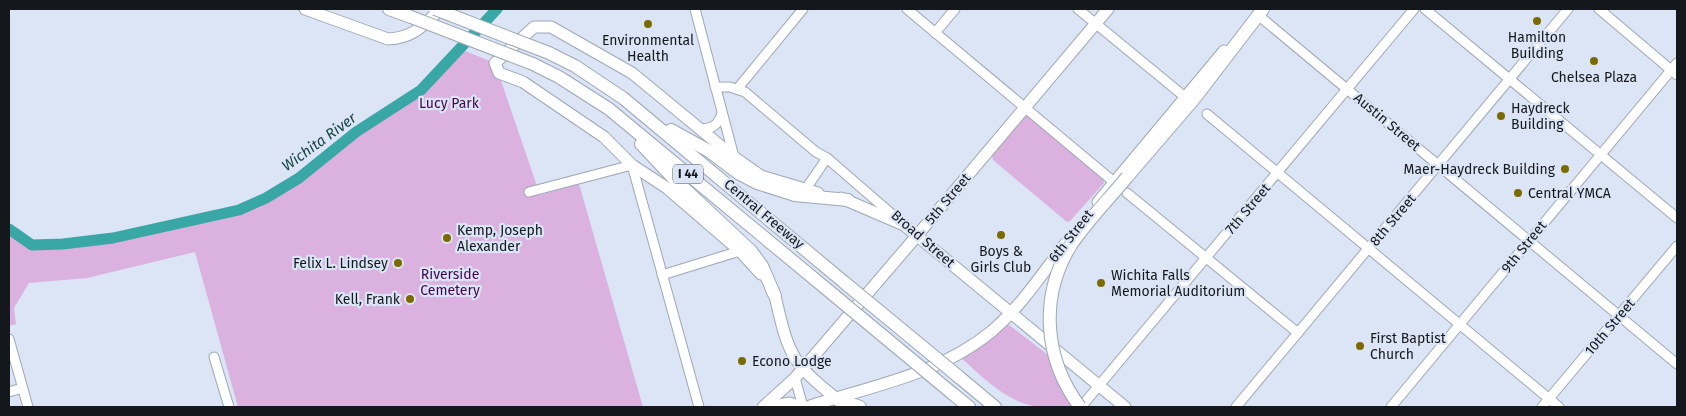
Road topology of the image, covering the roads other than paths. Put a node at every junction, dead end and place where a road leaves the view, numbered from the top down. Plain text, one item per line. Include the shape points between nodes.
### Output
1 (305, 9) edge
2 (389, 9) edge
3 (435, 9) edge
4 (441, 9) edge
5 (695, 9) edge
6 (803, 9) edge
7 (906, 9) edge
8 (955, 9) edge
9 (1078, 9) edge
10 (1108, 9) edge
11 (1414, 9) edge
12 (1425, 9) edge
13 (1568, 9) edge
14 (1599, 9) edge
15 (1258, 11) edge
16 (1096, 23) junction
17 (935, 33) junction
18 (1675, 69) edge
19 (1510, 79) junction
20 (715, 87) junction
21 (738, 88) junction
22 (1348, 89) junction
23 (1185, 97) junction
24 (1024, 108) junction
25 (609, 109) junction
26 (722, 113) junction
27 (1207, 114) dead end
28 (645, 115) junction
29 (700, 129) junction
30 (1600, 155) junction
31 (734, 158) junction
32 (827, 158) junction
33 (632, 165) junction
34 (1438, 165) junction
35 (1278, 173) junction
36 (1114, 182) junction
37 (805, 190) junction
38 (529, 192) dead end
39 (1127, 193) dead end
40 (848, 200) junction
41 (1677, 218) edge
42 (904, 225) junction
43 (918, 236) junction
44 (1529, 241) junction
45 (1677, 246) edge
46 (1369, 248) junction
47 (740, 251) junction
48 (1206, 258) junction
49 (662, 275) junction
50 (775, 296) junction
51 (1010, 314) junction
52 (1619, 315) junction
53 (1460, 325) junction
54 (1298, 333) junction
55 (9, 339) edge
56 (786, 340) junction
57 (214, 357) dead end
58 (1677, 364) edge
59 (802, 368) junction
60 (795, 378) junction
61 (1098, 386) junction
62 (22, 388) junction
63 (9, 392) edge
64 (952, 394) junction
65 (836, 398) junction
66 (1549, 399) junction
67 (28, 407) edge
68 (229, 407) edge
69 (699, 407) edge
70 (763, 407) edge
71 (769, 407) edge
72 (801, 407) edge
73 (807, 407) edge
74 (846, 407) edge
75 (860, 407) edge
76 (962, 407) edge
77 (969, 407) edge
78 (995, 407) edge
79 (1080, 407) edge
80 (1125, 407) edge
81 (1236, 407) edge
82 (1391, 407) edge
83 (1542, 407) edge
84 (1559, 407) edge

1 - 4 main road via 388,39 412,35
2 - 25 highway, Central Freeway / I 44, bridge via 533,64
3 - 28 highway, Central Freeway / I 44, bridge via 549,53 596,80
5 - 20 street
6 - 21 street
7 - 17 street
8 - 17 street
9 - 16 street
10 - 16 main road, 5th Street
11 - 22 street, 7th Street
12 - 19 street
13 - 19 street, 8th Street
14 - 18 street
15 - 22 street, Austin Street
15 - 23 main road, 6th Street
15 - 79 highway, bridge via 1194,99 1072,244 1053,285 1049,320 1054,359 1066,387
16 - 23 street
16 - 24 main road, 5th Street
17 - 24 street
18 - 30 street, 9th Street
19 - 30 street
19 - 34 street, 8th Street
20 - 21 street
20 - 26 street
21 - 32 street, Broad Street
22 - 34 street, Austin Street
22 - 35 street, 7th Street
23 - 36 main road, 6th Street
24 - 36 street
24 - 43 main road, 5th Street
25 - 50 highway via 674,179 752,251
25 - 64 highway, Central Freeway / I 44, bridge
26 - 29 street via 713,128
26 - 31 street
27 - 35 street
28 - 40 highway via 709,150 738,173 757,183 795,195
28 - 78 highway, Central Freeway / I 44, bridge
29 - 31 main road, Central Freeway
29 - 33 main road, Central Freeway via 632,73 551,26 534,27 495,63 499,73 523,82 604,137
30 - 41 street
30 - 44 street, 9th Street
31 - 37 main road, Central Freeway via 761,176
32 - 37 street
32 - 42 street, Broad Street
33 - 38 street
33 - 47 main road, Central Freeway via 667,188
33 - 49 street
34 - 44 street, Austin Street
34 - 46 street, 8th Street
35 - 46 street
35 - 48 street, 7th Street
36 - 51 main road, 6th Street
37 - 40 main road, Central Freeway
39 - 48 street
40 - 42 main road, Central Freeway
42 - 43 main road, Broad Street
43 - 51 main road, Broad Street
43 - 59 main road, 5th Street
44 - 52 street, Austin Street
44 - 53 street, 9th Street
45 - 52 street, 10th Street
46 - 53 street
46 - 54 street, 8th Street
47 - 49 street
47 - 50 main road, Central Freeway via 757,267
48 - 54 street
48 - 61 street, 7th Street
49 - 69 street
50 - 56 main road, Central Freeway
51 - 61 main road, Broad Street
51 - 65 main road, 6th Street via 983,338 950,359 907,377
52 - 58 street, Austin Street
52 - 66 street, 10th Street
53 - 66 street
53 - 82 street, 9th Street
54 - 81 street, 8th Street
55 - 62 street
56 - 59 main road
56 - 60 main road
57 - 68 street
59 - 60 main road, 5th Street
59 - 65 main road
60 - 70 main road, 5th Street
60 - 72 street
61 - 79 street, 7th Street
61 - 80 main road, Broad Street
62 - 63 street
62 - 67 street
64 - 76 highway
64 - 77 highway, Central Freeway
65 - 73 main road, 6th Street
65 - 74 main road
65 - 75 highway
66 - 83 street, 10th Street
66 - 84 street
71 - 72 main road via 790,403

